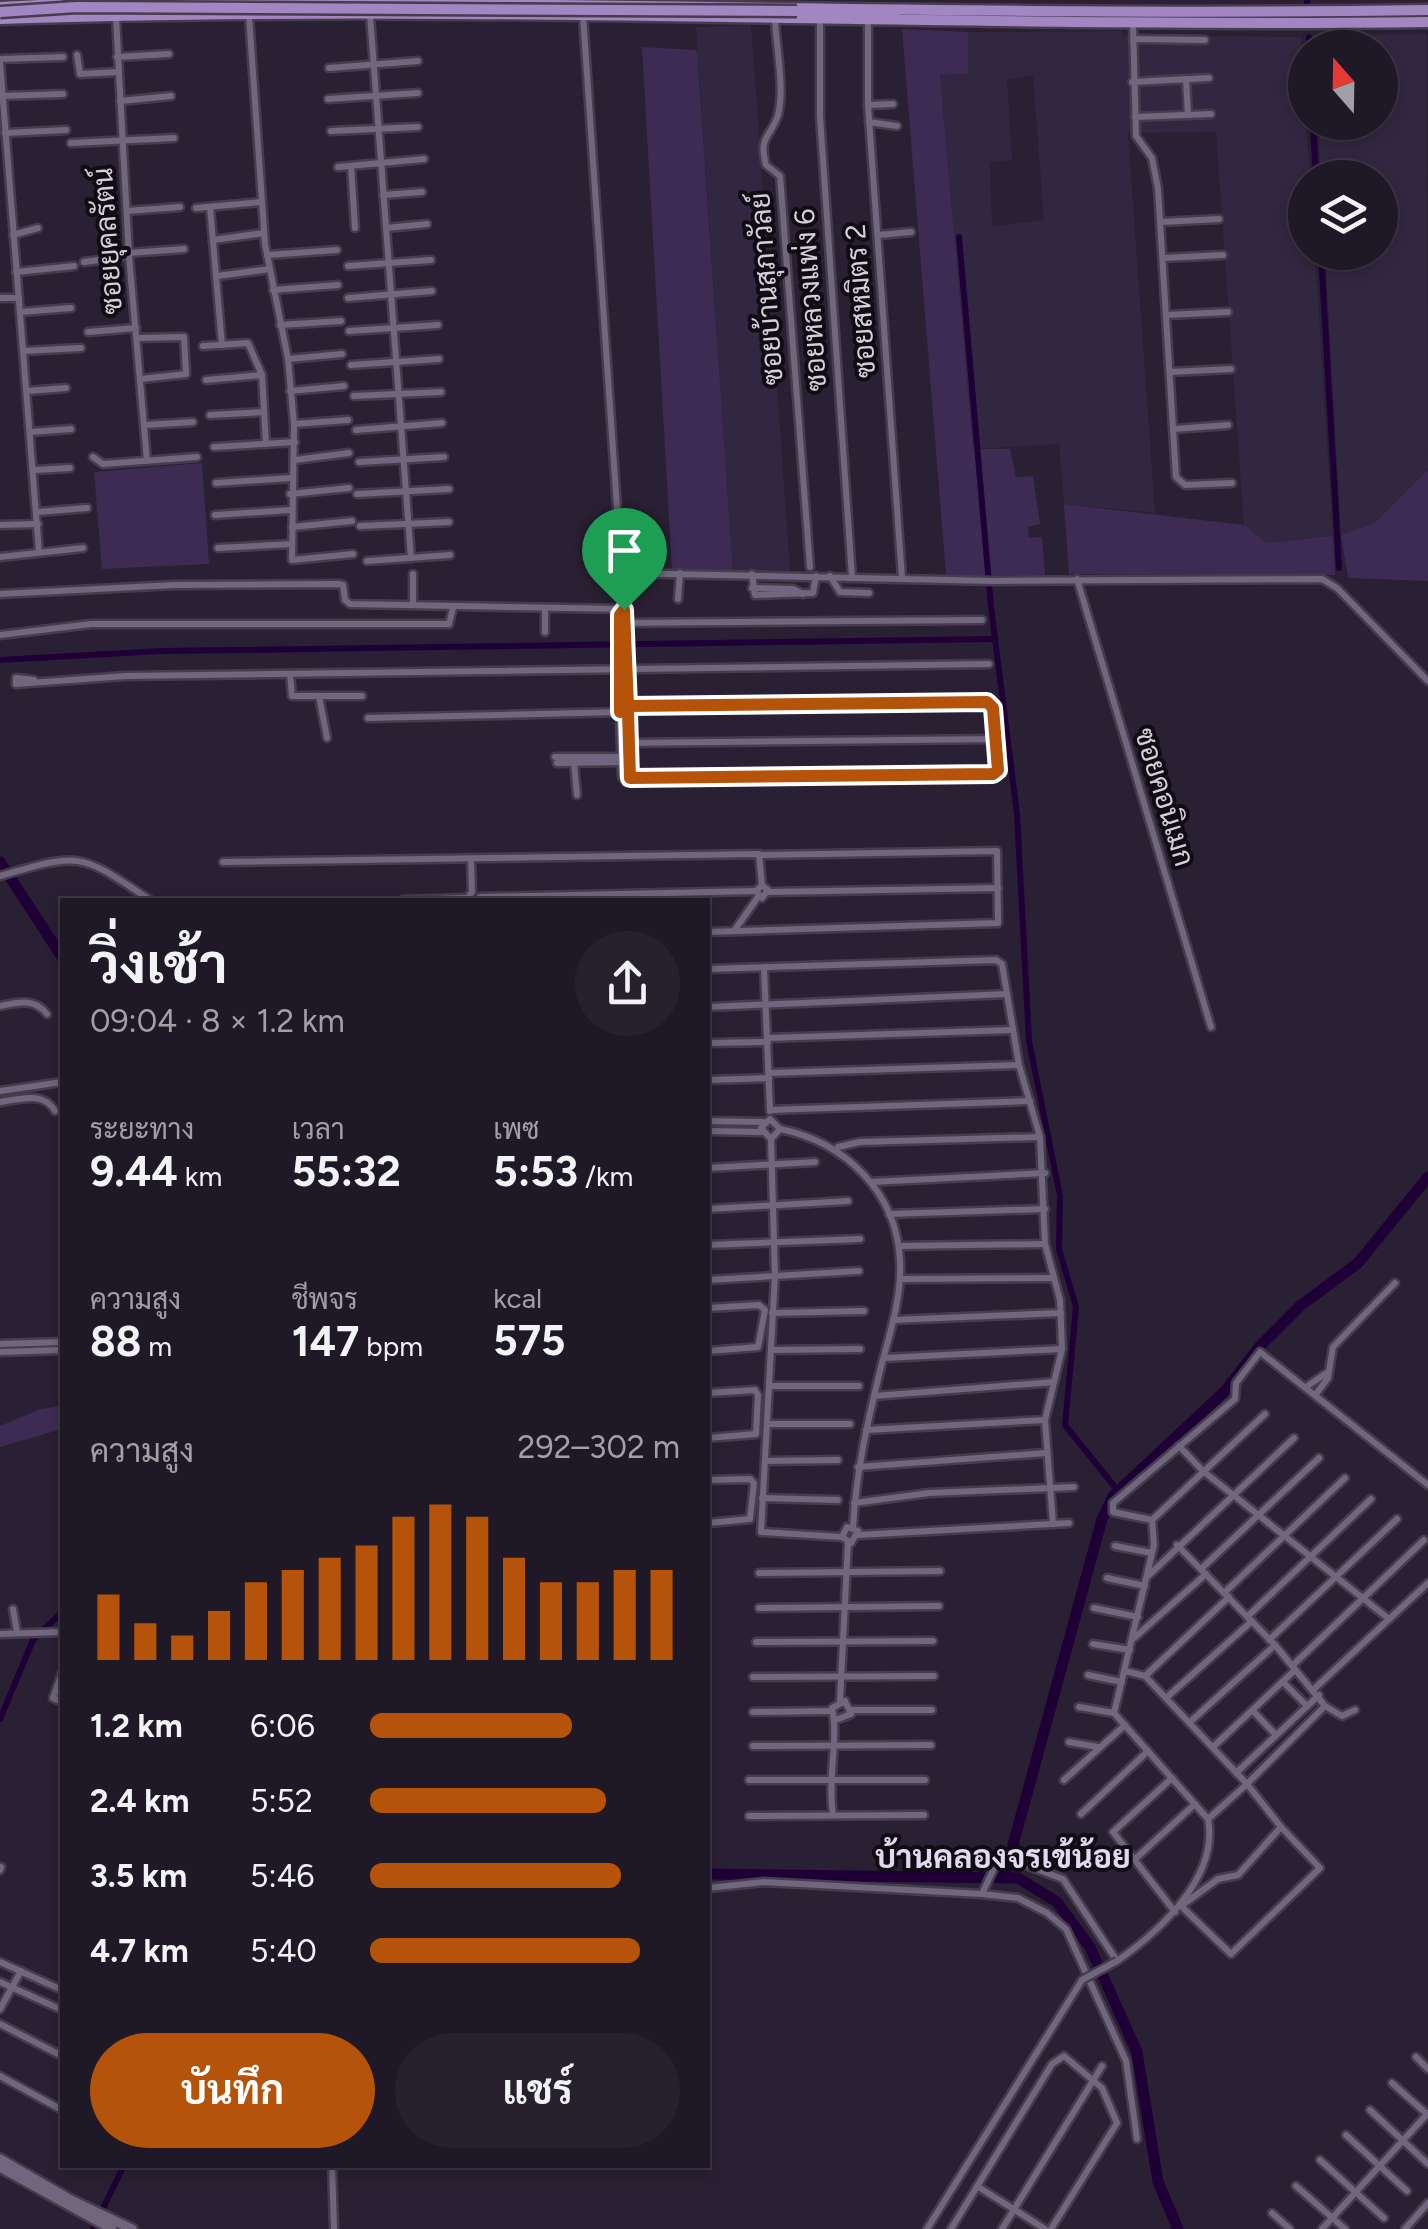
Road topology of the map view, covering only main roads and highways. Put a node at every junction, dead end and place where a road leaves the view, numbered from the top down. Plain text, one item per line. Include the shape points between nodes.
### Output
1 (367, 0) edge
2 (151, 1) edge
3 (602, 1) edge
4 (650, 1) edge
5 (77, 2) edge
6 (114, 2) edge
7 (1308, 6) edge
8 (1016, 10) junction
9 (1428, 10) edge
10 (0, 13) edge
11 (516, 16) junction
12 (603, 16) junction
13 (1428, 22) edge
14 (0, 2159) edge
15 (0, 2167) edge
16 (88, 2213) junction
17 (112, 2225) edge
18 (132, 2229) edge

1 - 2 main road
1 - 3 main road
2 - 6 main road
3 - 4 main road
3 - 12 main road
4 - 8 main road
5 - 6 main road
5 - 10 main road
7 - 8 main road
7 - 9 main road
8 - 10 main road, bridge via 269,6
10 - 11 main road
10 - 11 main road, bridge via 438,10
11 - 12 main road
12 - 13 main road
14 - 16 main road
15 - 16 main road
16 - 17 main road
16 - 17 main road
17 - 18 main road

